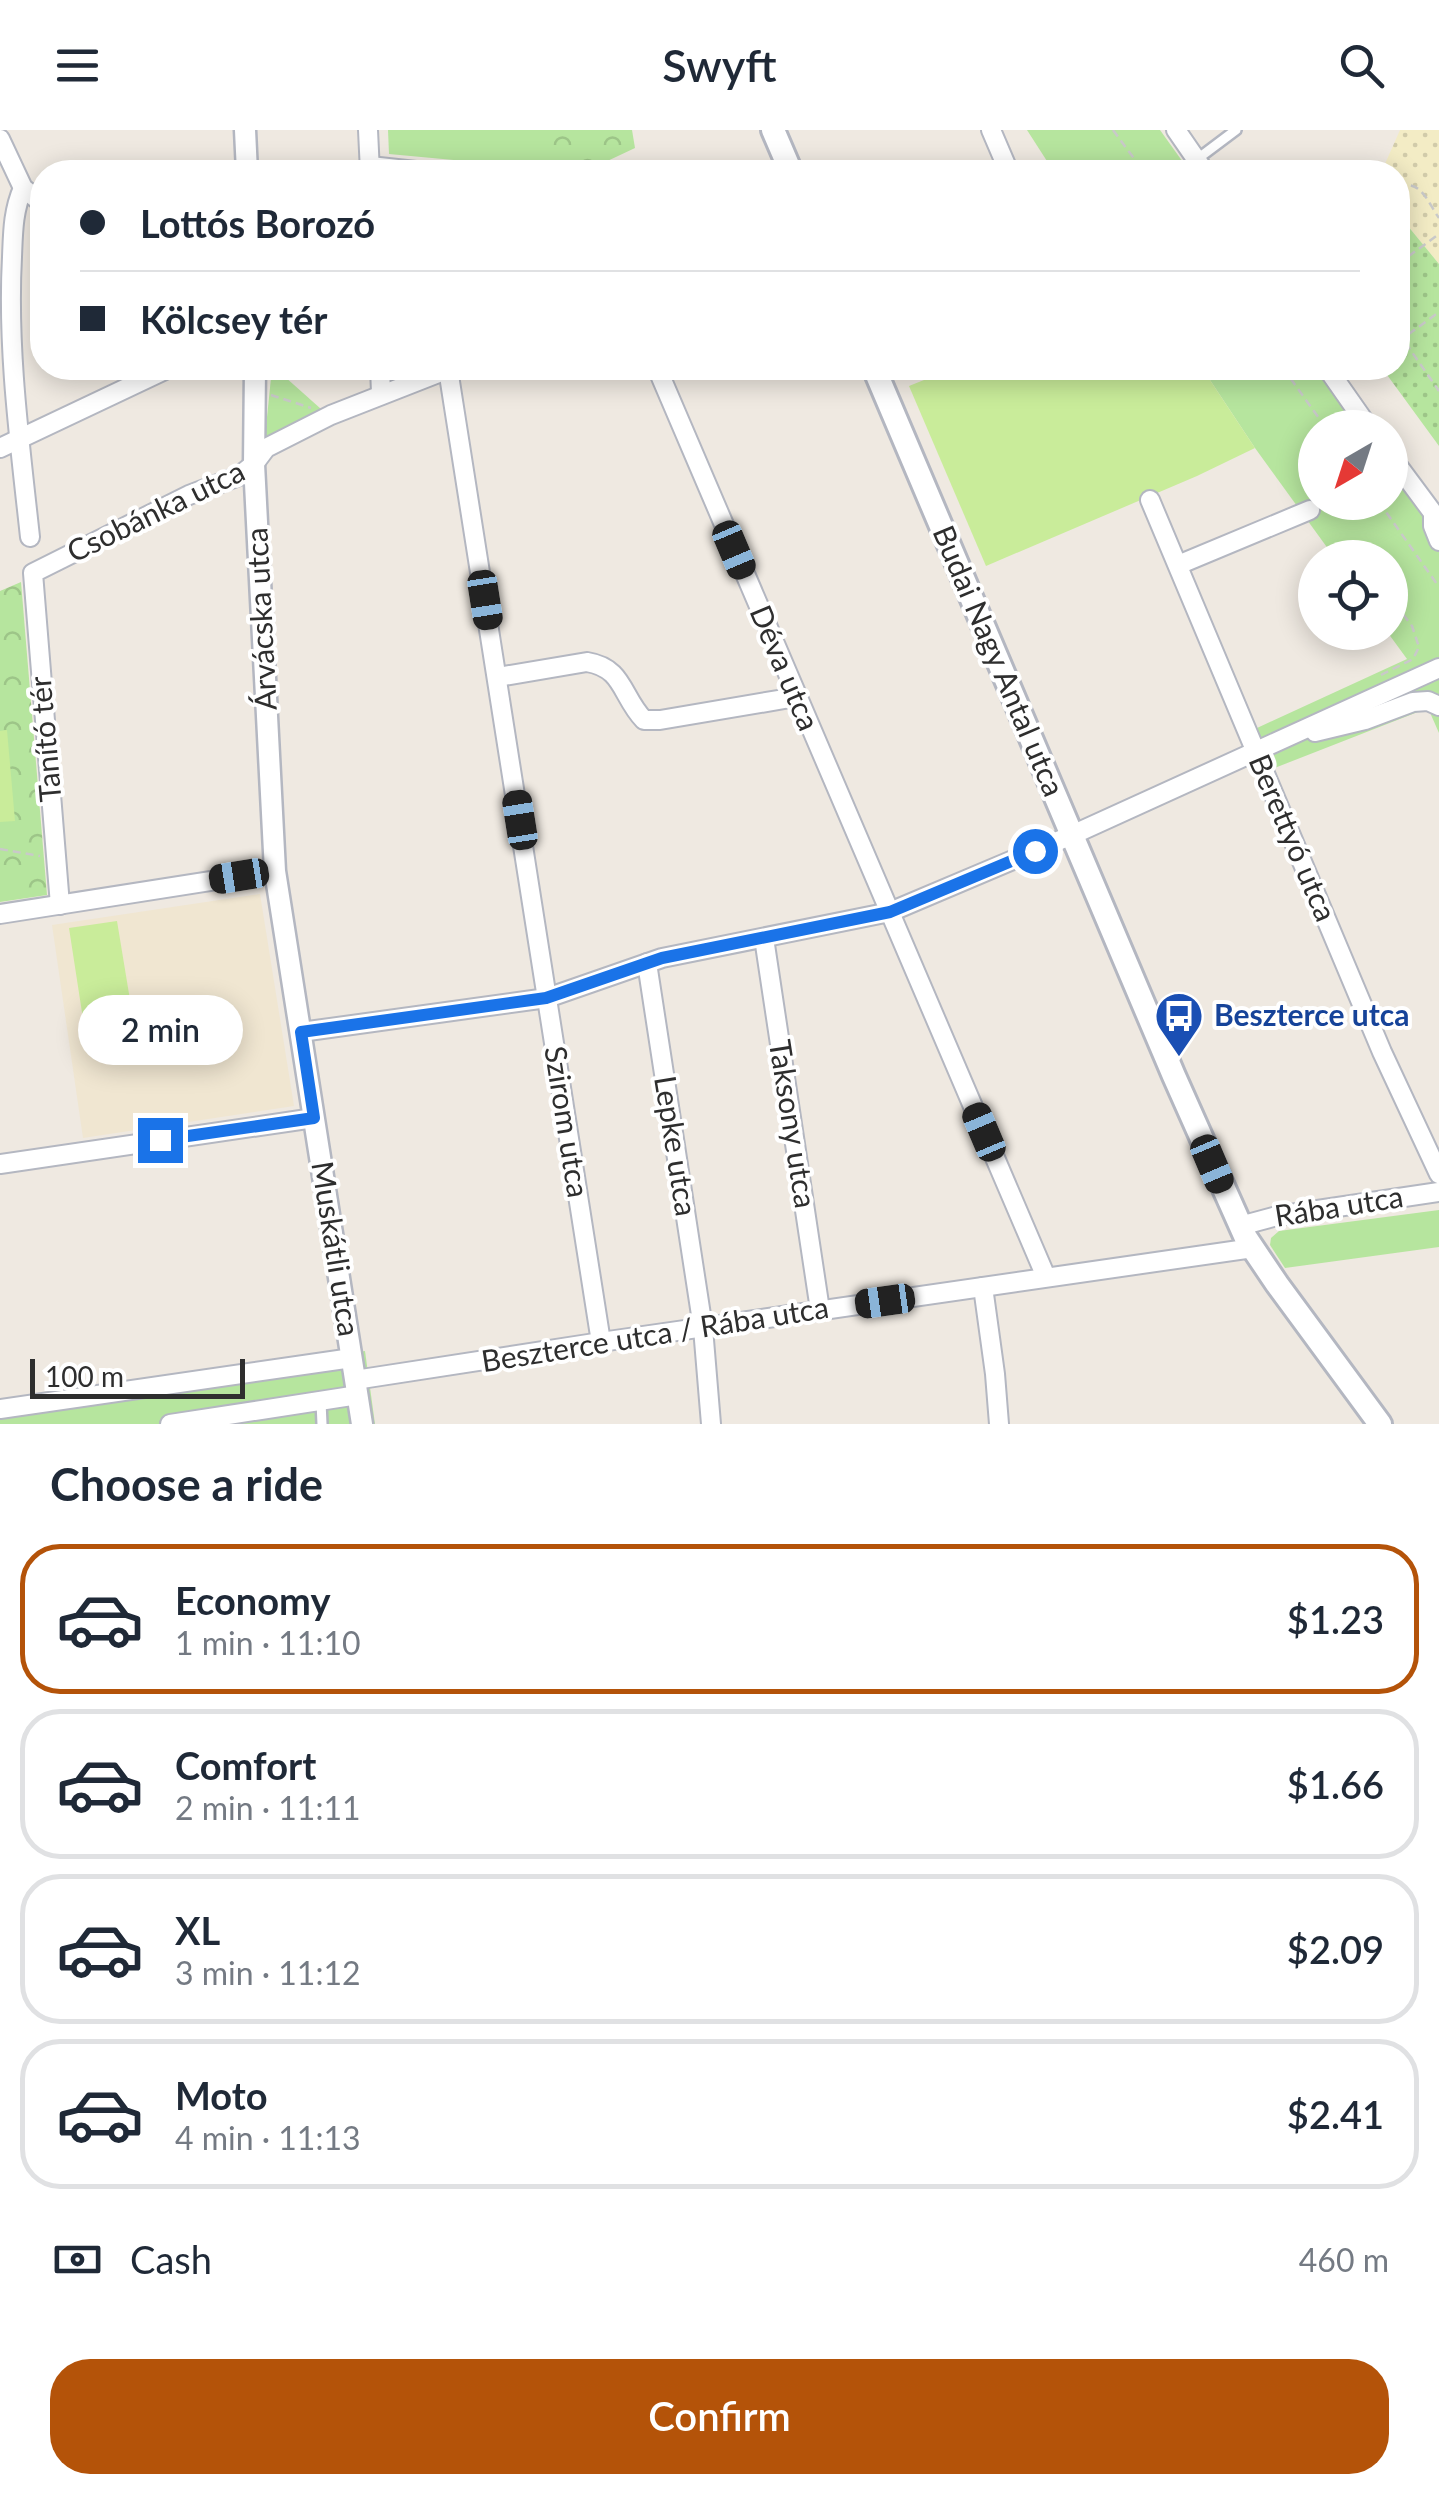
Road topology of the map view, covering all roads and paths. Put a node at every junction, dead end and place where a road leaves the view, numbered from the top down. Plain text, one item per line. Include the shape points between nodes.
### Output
1 (245, 130) edge
2 (368, 130) edge
3 (772, 130) edge
4 (991, 130) edge
5 (1114, 130) edge
6 (1176, 130) edge
7 (1236, 130) edge
8 (0, 139) edge
9 (246, 160) edge
10 (370, 160) edge
11 (786, 160) edge
12 (1004, 160) edge
13 (1135, 160) edge
14 (1197, 160) edge
15 (1207, 160) edge
16 (1410, 184) edge
17 (23, 188) junction
18 (30, 194) edge
19 (1439, 218) edge
20 (1439, 234) edge
21 (1410, 255) edge
22 (1439, 312) edge
23 (1410, 332) edge
24 (1410, 349) edge
25 (143, 380) edge
26 (254, 380) edge
27 (380, 380) edge
28 (416, 380) edge
29 (451, 380) edge
30 (662, 380) edge
31 (879, 380) edge
32 (1292, 380) edge
33 (1336, 380) edge
34 (7, 389) edge
35 (254, 390) junction
36 (1439, 391) edge
37 (381, 393) junction
38 (1313, 410) edge
39 (1357, 410) edge
40 (332, 414) junction
41 (20, 439) junction
42 (0, 448) edge
43 (254, 464) junction
44 (1408, 477) edge
45 (1150, 500) dead end
46 (1436, 511) edge
47 (1298, 515) edge
48 (1392, 520) edge
49 (30, 537) dead end
50 (1439, 541) edge
51 (1178, 564) junction
52 (33, 572) joint
53 (1439, 586) edge
54 (1408, 621) edge
55 (1439, 668) edge
56 (1382, 675) dead end
57 (498, 677) junction
58 (796, 697) junction
59 (1439, 705) edge
60 (1298, 732) junction
61 (1256, 751) junction
62 (1072, 836) junction
63 (0, 849) edge
64 (56, 858) junction
65 (275, 871) junction
66 (60, 905) junction
67 (890, 912) junction
68 (0, 914) edge
69 (764, 938) junction
70 (647, 963) junction
71 (546, 998) junction
72 (301, 1032) junction
73 (314, 1118) junction
74 (0, 1164) edge
75 (1439, 1174) edge
76 (1439, 1192) edge
77 (1240, 1226) junction
78 (1253, 1248) junction
79 (1046, 1278) junction
80 (983, 1287) junction
81 (820, 1310) junction
82 (703, 1328) junction
83 (601, 1342) junction
84 (352, 1358) junction
85 (356, 1388) junction
86 (321, 1402) junction
87 (0, 1409) edge
88 (170, 1424) edge
89 (322, 1424) edge
90 (362, 1424) edge
91 (712, 1424) edge
92 (999, 1424) edge
93 (1380, 1424) edge

1 - 9 street
2 - 10 street
3 - 11 main road
4 - 12 street
5 - 13 path
6 - 14 street
7 - 15 lane
8 - 17 street
16 - 19 path
17 - 18 street
17 - 34 street via 14,207
20 - 21 path
22 - 23 path
24 - 36 path
25 - 41 street
26 - 35 street, Árvácska utca
27 - 37 street
28 - 37 street, Csobánka utca
29 - 57 street, Szirom utca
30 - 58 street, Déva utca
31 - 62 main road, Budai Nagy Antal utca
32 - 38 path
33 - 39 street
34 - 41 street
35 - 40 path
35 - 43 street, Árvácska utca
37 - 40 street, Csobánka utca
40 - 43 street, Csobánka utca via 266,448
41 - 42 street
41 - 49 street
43 - 52 street, Csobánka utca
43 - 65 street, Árvácska utca
44 - 46 street
45 - 51 street, Berettyó utca
46 - 50 street
47 - 51 street
48 - 53 path
51 - 61 street, Berettyó utca
52 - 64 street, Tanító tér
54 - 56 path via 1419,647
55 - 60 street
57 - 58 street via 601,665 644,720
57 - 71 street, Szirom utca
58 - 67 street, Déva utca
59 - 60 street via 1422,701 1323,732
60 - 61 street
61 - 62 street
61 - 75 street, Berettyó utca
62 - 67 street
62 - 77 main road, Budai Nagy Antal utca
63 - 64 path
64 - 66 street, Tanító tér
65 - 66 street
65 - 72 street, Árvácska utca
66 - 68 street
67 - 69 street
67 - 79 street, Déva utca
69 - 70 street
69 - 81 street, Taksony utca
70 - 71 street
70 - 82 street, Lepke utca
71 - 72 street
71 - 83 street, Szirom utca
72 - 73 street, Muskátli utca
73 - 74 street
73 - 84 street, Muskátli utca
76 - 77 street, Rába utca
77 - 78 main road, Budai Nagy Antal utca
78 - 79 street, Beszterce utca / Rába utca
78 - 93 main road, Budai Nagy Antal utca
79 - 80 street, Beszterce utca / Rába utca
80 - 81 street, Beszterce utca / Rába utca
80 - 92 street
81 - 82 street, Beszterce utca / Rába utca
82 - 83 street, Beszterce utca / Rába utca
82 - 91 street, Lepke utca
83 - 85 street, Beszterce utca / Rába utca
84 - 85 street, Muskátli utca
84 - 87 street
85 - 86 street
85 - 90 street, Muskátli utca
86 - 88 street
86 - 89 lane

